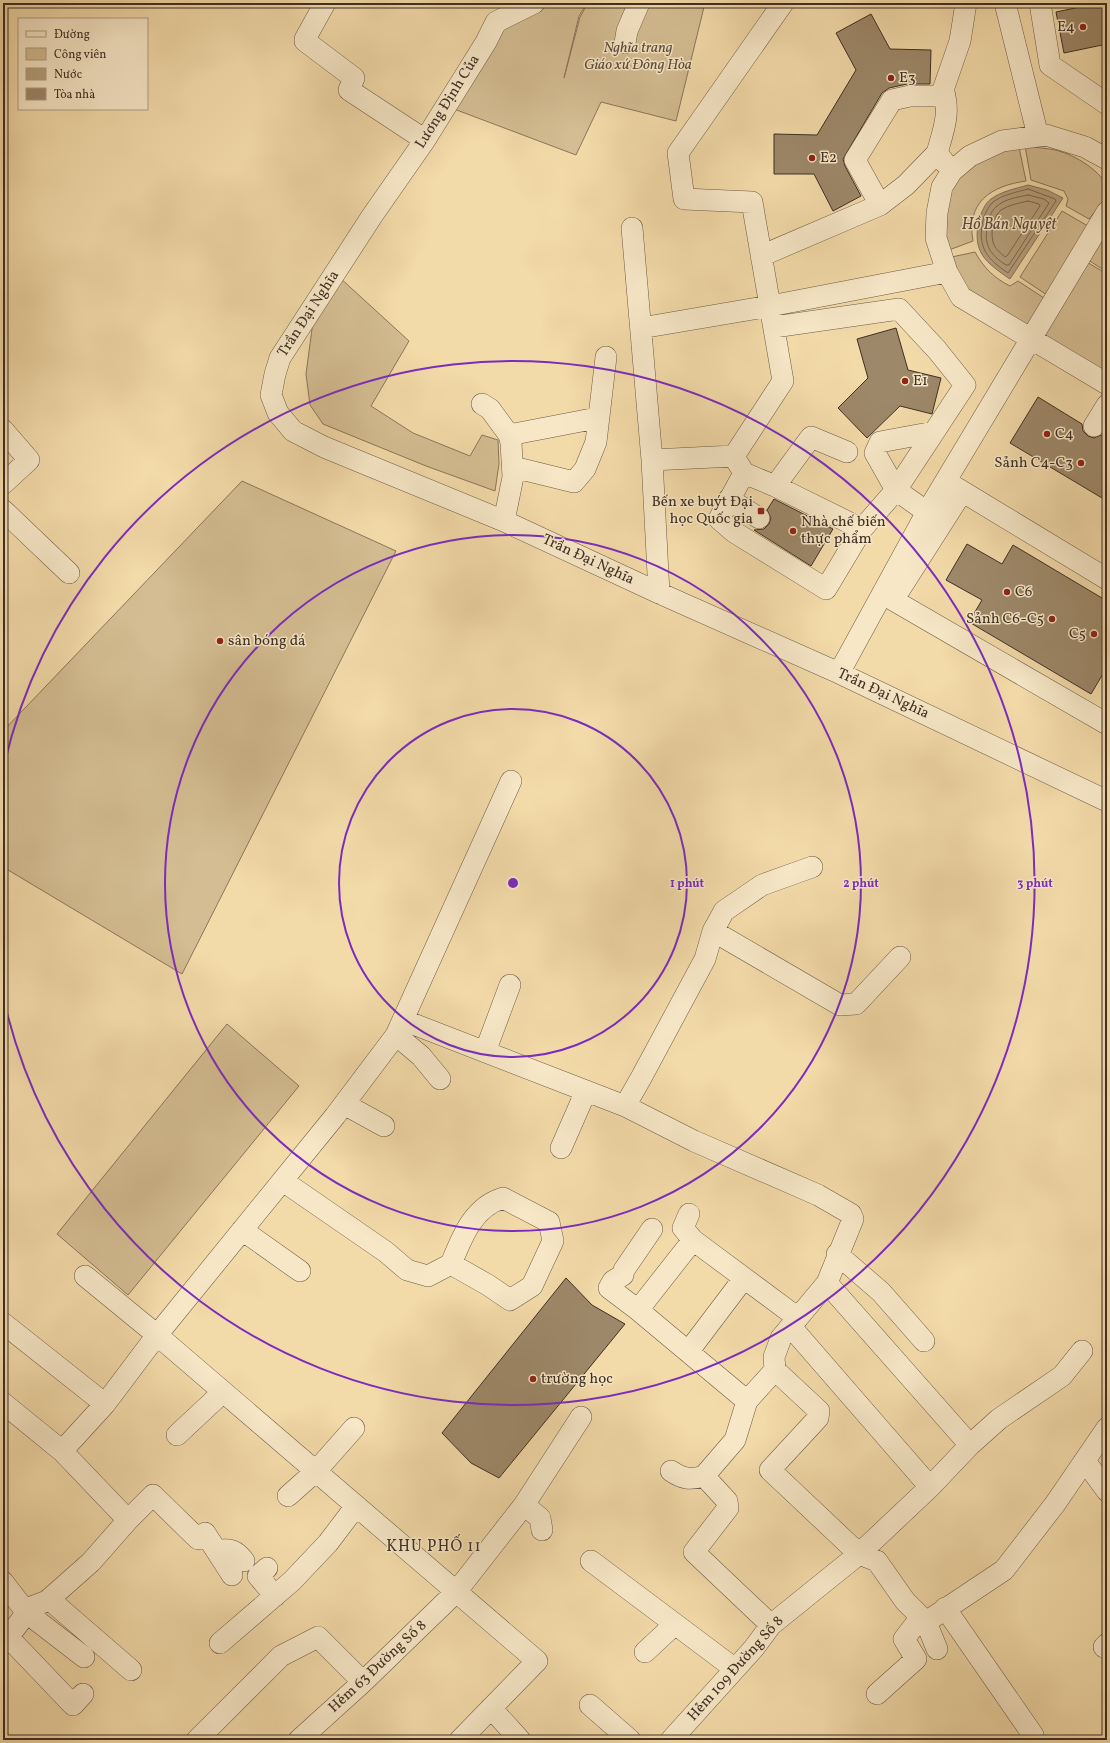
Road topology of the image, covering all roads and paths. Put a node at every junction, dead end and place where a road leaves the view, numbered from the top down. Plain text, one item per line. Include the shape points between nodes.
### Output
1 (325, 3) edge
2 (534, 3) edge
3 (639, 3) edge
4 (783, 3) edge
5 (966, 3) edge
6 (1005, 3) edge
7 (1040, 3) edge
8 (625, 43) dead end
9 (945, 96) junction
10 (1107, 104) edge
11 (1038, 136) junction
12 (425, 140) junction
13 (937, 153) junction
14 (1107, 159) edge
15 (952, 172) junction
16 (880, 204) junction
17 (1107, 212) edge
18 (372, 216) joint
19 (632, 228) dead end
20 (762, 256) junction
21 (947, 272) junction
22 (770, 306) junction
23 (774, 327) junction
24 (642, 328) junction
25 (1031, 337) junction
26 (606, 357) dead end
27 (1107, 384) edge
28 (482, 404) dead end
29 (1107, 405) edge
30 (597, 418) junction
31 (1094, 426) dead end
32 (3, 430) edge
33 (934, 432) junction
34 (509, 435) junction
35 (847, 452) dead end
36 (652, 460) junction
37 (739, 465) junction
38 (513, 467) junction
39 (3, 484) edge
40 (775, 486) junction
41 (954, 487) junction
42 (896, 490) junction
43 (729, 499) junction
44 (3, 510) edge
45 (927, 512) junction
46 (759, 518) dead end
47 (504, 521) junction
48 (862, 529) junction
49 (69, 573) dead end
50 (1105, 575) edge
51 (659, 594) junction
52 (840, 673) junction
53 (1107, 724) edge
54 (511, 781) dead end
55 (1107, 801) edge
56 (812, 867) dead end
57 (712, 931) junction
58 (900, 957) dead end
59 (510, 985) dead end
60 (400, 1028) junction
61 (485, 1052) junction
62 (440, 1079) dead end
63 (586, 1091) junction
64 (344, 1104) junction
65 (625, 1106) junction
66 (384, 1126) dead end
67 (561, 1148) dead end
68 (283, 1181) junction
69 (689, 1214) dead end
70 (242, 1230) junction
71 (648, 1234) dead end
72 (693, 1240) junction
73 (837, 1254) junction
74 (451, 1264) junction
75 (300, 1271) dead end
76 (85, 1276) dead end
77 (744, 1278) junction
78 (827, 1283) junction
79 (638, 1310) junction
80 (3, 1323) edge
81 (795, 1323) junction
82 (157, 1335) junction
83 (924, 1341) dead end
84 (1082, 1351) dead end
85 (688, 1352) junction
86 (775, 1370) junction
87 (224, 1392) junction
88 (747, 1401) junction
89 (3, 1403) edge
90 (105, 1404) junction
91 (581, 1417) dead end
92 (354, 1428) dead end
93 (1107, 1428) edge
94 (177, 1435) dead end
95 (970, 1445) junction
96 (62, 1451) junction
97 (1085, 1461) junction
98 (316, 1471) junction
99 (671, 1471) dead end
100 (704, 1476) junction
101 (930, 1487) junction
102 (1107, 1491) edge
103 (288, 1496) dead end
104 (524, 1505) junction
105 (356, 1506) junction
106 (128, 1520) junction
107 (542, 1530) dead end
108 (859, 1554) junction
109 (591, 1561) dead end
110 (238, 1568) dead end
111 (267, 1568) dead end
112 (3, 1582) edge
113 (456, 1592) junction
114 (275, 1596) junction
115 (49, 1600) junction
116 (945, 1608) junction
117 (27, 1613) junction
118 (923, 1619) junction
119 (675, 1624) junction
120 (771, 1625) junction
121 (6, 1641) edge
122 (220, 1643) dead end
123 (937, 1649) dead end
124 (645, 1652) dead end
125 (84, 1657) dead end
126 (735, 1668) junction
127 (131, 1670) dead end
128 (364, 1682) junction
129 (83, 1694) dead end
130 (877, 1694) dead end
131 (590, 1705) dead end
132 (491, 1708) junction
133 (1033, 1735) dead end
134 (197, 1740) edge
135 (300, 1740) edge
136 (460, 1740) edge
137 (520, 1740) edge
138 (630, 1740) edge
139 (671, 1740) edge

1 - 12 street via 305,42 354,78 349,88 352,92
2 - 12 street, Lương Định Của via 496,22
3 - 8 street via 627,31
4 - 20 street via 678,153 684,199 752,202
5 - 9 street via 960,41 943,90
6 - 11 street
7 - 10 street via 1050,65
9 - 13 street via 947,120
9 - 16 street via 910,96 892,100 855,160
11 - 14 street via 1046,135 1085,147
11 - 15 street via 1002,141 970,156
12 - 18 street, Lương Định Của
13 - 15 street
13 - 16 street via 906,185
15 - 21 street via 942,187 937,212 936,238
16 - 20 street
17 - 25 street
18 - 47 street, Trần Đại Nghĩa via 280,358 271,395 278,413 293,431 324,447
19 - 24 street
20 - 22 street
21 - 22 street
21 - 25 street via 961,297
22 - 23 street
22 - 24 street
23 - 33 street via 899,309 937,350 965,386
23 - 37 street via 783,381
24 - 36 street
25 - 27 street
25 - 41 street
26 - 30 street
28 - 34 street via 490,409
29 - 31 street
30 - 34 street
30 - 38 street via 596,442 585,469 574,482
32 - 39 street via 28,460
33 - 42 street
33 - 42 street via 880,442 875,452
34 - 38 street
35 - 40 street via 812,437
36 - 37 street
36 - 51 street
37 - 40 street
37 - 43 street
38 - 47 street
40 - 48 street
41 - 45 street
41 - 50 street
41 - 53 street via 893,600
42 - 45 street
42 - 48 street
43 - 46 street
43 - 48 street via 719,519 734,532 826,589
44 - 49 street
45 - 52 street
47 - 51 street, Trần Đại Nghĩa
51 - 52 street, Trần Đại Nghĩa
52 - 55 street, Trần Đại Nghĩa
54 - 60 street
56 - 57 street via 762,884 724,911
57 - 58 street via 840,1005 856,1004
57 - 65 street via 705,959
59 - 61 street
60 - 61 street
60 - 62 street
60 - 64 street
61 - 63 street
63 - 65 street
63 - 67 street
64 - 66 street
64 - 68 street
65 - 73 street via 694,1141 818,1195 851,1214 853,1219
68 - 70 street
68 - 74 street via 386,1252 407,1270 428,1276
69 - 72 street via 683,1228
70 - 75 street
70 - 82 street
71 - 79 street via 623,1275 613,1281 609,1288
72 - 77 street
72 - 79 street
73 - 78 street
73 - 83 street via 881,1292
74 - 74 street via 510,1300 532,1286 553,1241 549,1222 503,1198 495,1200 484,1206 476,1215
76 - 82 street
77 - 81 street
77 - 85 street
78 - 81 street
78 - 95 street
79 - 85 street
80 - 90 street
81 - 86 street via 781,1338 774,1357
81 - 101 street
82 - 87 street
82 - 90 street
84 - 95 street, Hẻm 109 Đường Số 8 via 1062,1376 999,1419
85 - 88 street
86 - 88 street
86 - 108 street via 819,1410 818,1418 770,1470
87 - 94 street
87 - 98 street
88 - 100 street via 735,1440
89 - 96 street
90 - 96 street
91 - 104 street, Hẻm 63 Đường Số 8
92 - 98 street
93 - 97 street
95 - 101 street, Hẻm 109 Đường Số 8
96 - 106 street
97 - 102 street
97 - 116 street via 1004,1570
98 - 103 street
98 - 105 street
99 - 100 street via 682,1478
100 - 120 street via 727,1501 728,1508 694,1552
101 - 108 street, Hẻm 109 Đường Số 8
104 - 107 street via 540,1518
104 - 113 street, Hẻm 63 Đường Số 8
105 - 113 street
105 - 114 street via 328,1543
106 - 110 street via 153,1496 198,1539 205,1533 217,1551
106 - 115 street via 91,1562
108 - 118 street via 877,1561 905,1601
108 - 120 street, Hẻm 109 Đường Số 8
109 - 119 street
111 - 114 street via 258,1576
112 - 117 street
113 - 128 street, Hẻm 63 Đường Số 8
113 - 132 street via 537,1661
114 - 122 street
115 - 117 street via 31,1607
115 - 127 street
116 - 118 street
116 - 133 street
117 - 121 street
117 - 125 street
118 - 123 street
118 - 130 street via 904,1639 916,1659
119 - 124 street
119 - 126 street
120 - 126 street, Hẻm 109 Đường Số 8
121 - 129 street via 73,1705
126 - 139 street, Hẻm 109 Đường Số 8
128 - 134 street via 318,1637 281,1656
128 - 135 street, Hẻm 63 Đường Số 8
131 - 138 street
132 - 136 street
132 - 137 street

